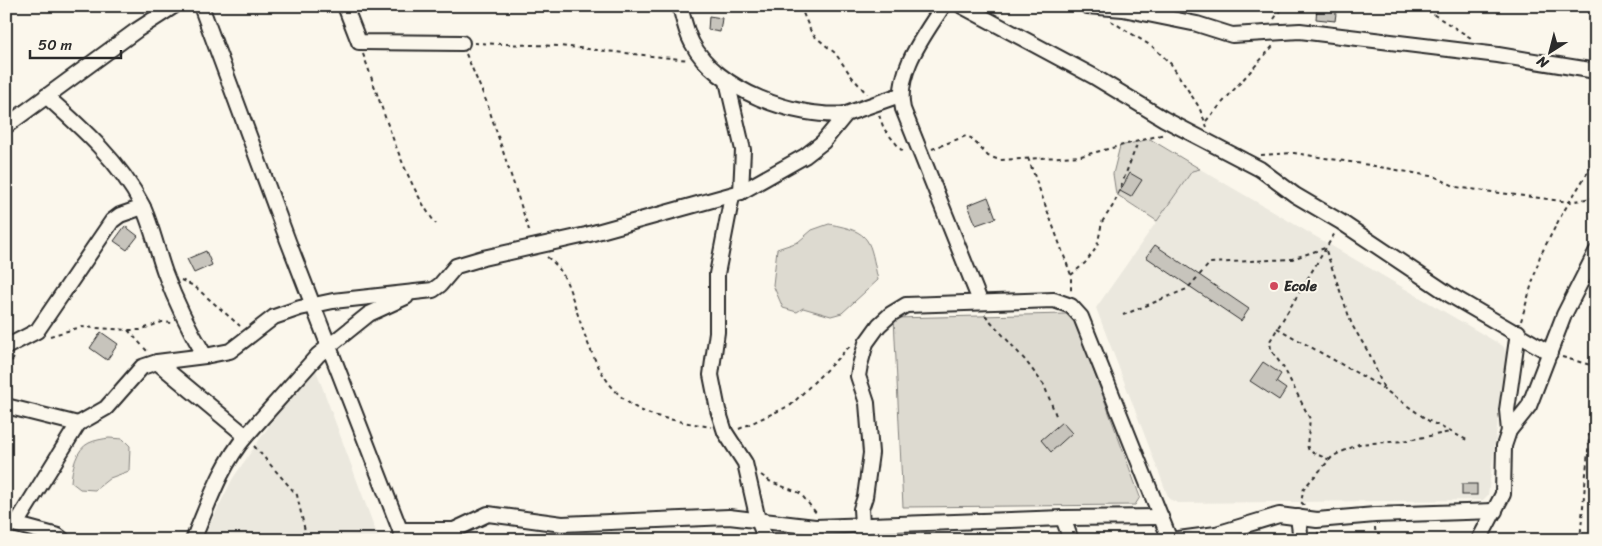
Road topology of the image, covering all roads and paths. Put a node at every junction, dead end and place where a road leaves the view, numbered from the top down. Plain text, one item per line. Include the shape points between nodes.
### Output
1 (174, 6) edge
2 (201, 6) edge
3 (345, 6) edge
4 (680, 6) edge
5 (800, 6) edge
6 (943, 6) edge
7 (962, 6) edge
8 (1087, 6) edge
9 (1420, 6) edge
10 (1107, 12) edge
11 (1474, 40) dead end
12 (359, 42) junction
13 (462, 43) junction
14 (1275, 44) dead end
15 (706, 62) junction
16 (1596, 71) edge
17 (727, 81) junction
18 (900, 95) junction
19 (46, 96) junction
20 (875, 103) junction
21 (846, 114) junction
22 (1206, 120) junction
23 (6, 126) edge
24 (1185, 128) junction
25 (1138, 142) junction
26 (1209, 142) junction
27 (921, 154) junction
28 (1234, 156) junction
29 (1028, 158) junction
30 (1596, 158) edge
31 (736, 194) junction
32 (1596, 197) edge
33 (1570, 202) junction
34 (143, 207) junction
35 (1341, 222) junction
36 (436, 224) dead end
37 (534, 246) junction
38 (1326, 248) junction
39 (1596, 252) edge
40 (165, 273) junction
41 (1071, 275) junction
42 (415, 292) junction
43 (980, 302) junction
44 (313, 305) junction
45 (1070, 306) junction
46 (1123, 315) dead end
47 (186, 324) junction
48 (1277, 328) junction
49 (128, 330) junction
50 (37, 331) junction
51 (1518, 332) junction
52 (251, 336) junction
53 (851, 345) dead end
54 (329, 346) junction
55 (6, 347) edge
56 (1550, 353) junction
57 (205, 356) junction
58 (157, 362) junction
59 (1596, 362) edge
60 (1595, 366) edge
61 (1384, 389) junction
62 (6, 406) edge
63 (1057, 418) dead end
64 (78, 424) junction
65 (1509, 431) junction
66 (1450, 432) junction
67 (726, 434) junction
68 (246, 436) junction
69 (1467, 440) dead end
70 (1330, 460) junction
71 (745, 463) junction
72 (1495, 511) junction
73 (1161, 517) junction
74 (1298, 517) junction
75 (1063, 518) junction
76 (758, 520) junction
77 (1317, 520) junction
78 (11, 523) edge
79 (828, 527) junction
80 (862, 533) edge
81 (402, 535) edge
82 (63, 540) edge
83 (193, 540) edge
84 (307, 540) edge
85 (766, 540) edge
86 (1071, 540) edge
87 (1171, 540) edge
88 (1301, 540) edge
89 (1479, 540) edge
90 (1580, 540) edge

1 - 19 street
2 - 44 street
3 - 12 street
4 - 15 street via 692,43
5 - 20 path via 812,34 835,53
6 - 18 street via 913,55
7 - 24 street
8 - 10 street
9 - 11 path
10 - 16 street via 1123,9 1232,34 1300,31 1498,55
10 - 22 path via 1171,64
12 - 13 street
12 - 36 path via 407,170 419,198
13 - 15 path via 560,46
13 - 37 path via 487,103
14 - 22 path
15 - 17 street
17 - 21 street via 768,102 820,114
17 - 31 street via 744,150
18 - 20 street
18 - 27 street
19 - 23 street
19 - 34 street via 111,158
20 - 21 street
20 - 27 path via 884,129 903,152
21 - 31 street via 823,142 805,156
22 - 26 path
24 - 25 path
24 - 26 street
25 - 29 path via 1081,156
25 - 41 path via 1114,204 1102,222 1097,247 1086,263
26 - 28 street
27 - 29 path via 966,136 988,156 1000,160
27 - 43 street
28 - 33 path via 1294,153 1436,177 1456,187
28 - 35 street
29 - 41 path
30 - 33 path
31 - 37 street
31 - 67 street via 717,274 717,332 711,375
32 - 33 path
33 - 51 path via 1540,256
34 - 40 street
34 - 50 street via 112,221
35 - 38 path
35 - 51 street via 1458,300
37 - 42 street via 456,266 440,286
37 - 67 path via 557,264 568,281 588,344 612,388 648,413 718,429
38 - 46 path via 1292,259 1210,263 1186,289
38 - 48 path
38 - 61 path via 1352,324
39 - 56 street via 1575,290
40 - 47 street
40 - 52 path via 194,286
41 - 45 path
42 - 44 street
42 - 54 street via 369,314
43 - 45 street via 1054,300
43 - 63 path via 985,316 1044,385
43 - 80 street via 906,305 890,314 866,343 858,376 867,403 871,453 865,497 860,509
44 - 52 street via 274,317
44 - 54 street
45 - 73 street via 1081,316
47 - 49 path via 162,322 140,330
47 - 57 street
48 - 61 path
48 - 70 path via 1270,341 1271,350 1310,419 1309,451
49 - 50 path via 81,327 52,337
49 - 58 path
50 - 55 street
51 - 56 street
51 - 65 street via 1507,410
52 - 57 street via 230,351
53 - 67 path via 791,405
54 - 68 street via 318,354
54 - 81 street
56 - 60 path
56 - 65 street via 1528,406
57 - 58 street
58 - 64 street via 142,367 106,408
58 - 68 street
59 - 60 path
60 - 90 path
61 - 66 path
62 - 64 street
64 - 78 street
65 - 72 street via 1504,446 1503,494
66 - 69 path
66 - 70 path via 1403,441 1359,444
67 - 71 street
68 - 83 street via 226,465
68 - 84 path via 297,495
70 - 77 path via 1304,488 1301,502
71 - 76 street
71 - 79 path via 771,482 800,493
72 - 77 street
72 - 89 street
73 - 75 street
73 - 87 street
74 - 77 street
74 - 87 street via 1279,515 1216,534
74 - 88 street
75 - 80 street
75 - 86 street
76 - 79 street
76 - 81 street via 729,517 562,524 488,514 454,530
76 - 85 street
78 - 82 street
79 - 80 street

